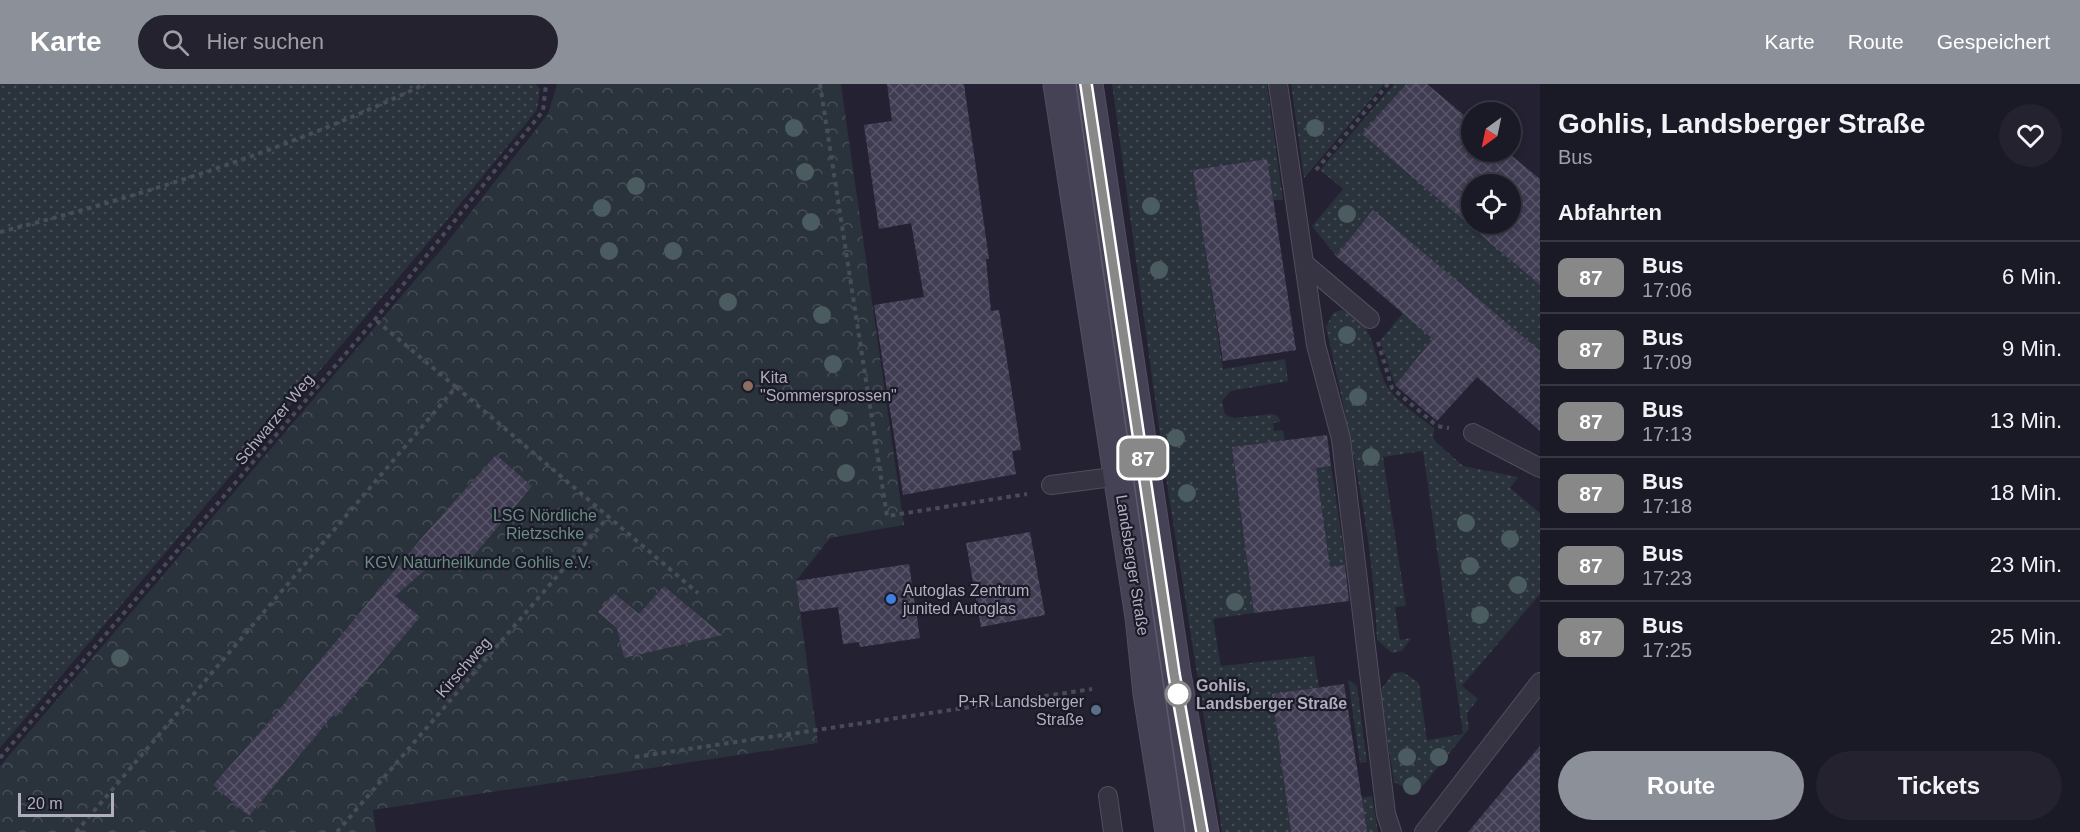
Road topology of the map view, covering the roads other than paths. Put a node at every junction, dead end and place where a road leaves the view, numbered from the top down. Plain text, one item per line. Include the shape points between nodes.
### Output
1 (1060, 84) edge
2 (1086, 84) edge
3 (1278, 84) edge
4 (1304, 263) junction
5 (1370, 319) road end
6 (1473, 433) road end
7 (1540, 468) edge
8 (1120, 476) junction
9 (1051, 485) dead end
10 (1540, 682) edge
11 (1108, 796) dead end
12 (1113, 832) edge
13 (1172, 832) edge
14 (1202, 832) edge
15 (1392, 832) edge
16 (1424, 832) edge

1 - 8 street, Landsberger Straße
2 - 14 street, Landsberger Straße via 1174,674
3 - 4 lane
4 - 5 lane
4 - 15 lane via 1316,345 1341,439 1386,814
6 - 7 lane
8 - 9 lane
8 - 13 street, Landsberger Straße
10 - 16 lane
11 - 12 lane

